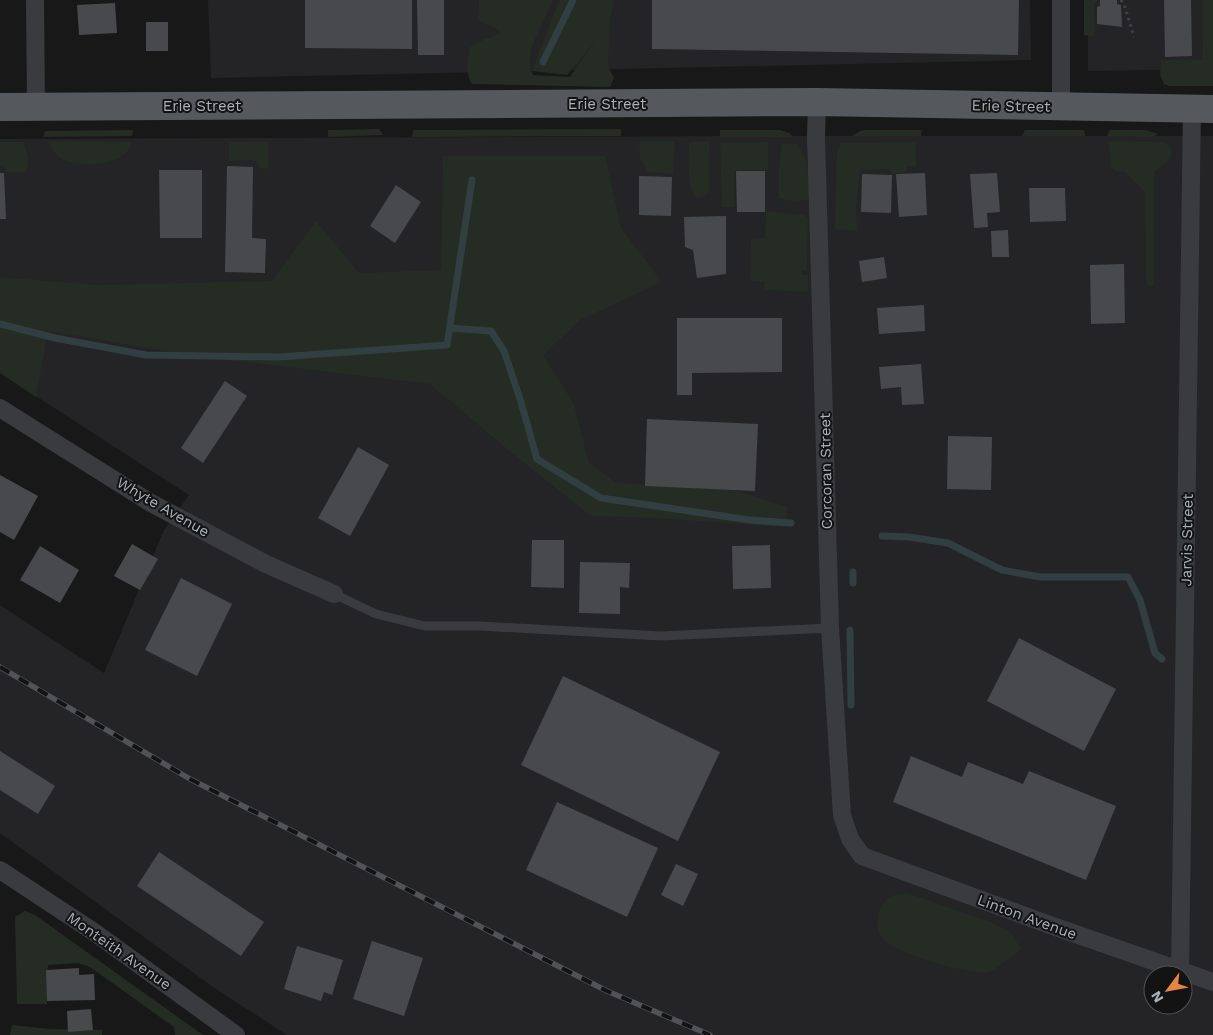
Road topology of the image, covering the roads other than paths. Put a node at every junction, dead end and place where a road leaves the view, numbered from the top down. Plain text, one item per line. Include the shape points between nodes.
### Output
1 (35, 0) edge
2 (1061, 0) edge
3 (818, 102) junction
4 (36, 106) junction
5 (0, 107) edge
6 (1061, 107) junction
7 (1202, 109) edge
8 (0, 408) edge
9 (334, 594) joint
10 (830, 628) junction
11 (850, 839) joint
12 (0, 870) edge
13 (1163, 965) edge
14 (1180, 965) edge
15 (1193, 975) edge
16 (1213, 982) edge
17 (236, 1035) edge

1 - 4 street
2 - 6 street
3 - 4 main road, Erie Street
3 - 6 main road, Erie Street
3 - 10 street, Corcoran Street via 816,137
4 - 5 main road, Erie Street
6 - 7 main road, Erie Street
7 - 14 street, Jarvis Street
8 - 9 street, Whyte Avenue via 151,502 266,564
9 - 10 lane via 376,614 424,626 661,636
10 - 11 street, Corcoran Street via 842,815
11 - 13 street, Linton Avenue via 862,856
12 - 17 street, Monteith Avenue via 94,932
15 - 16 street, Linton Avenue

